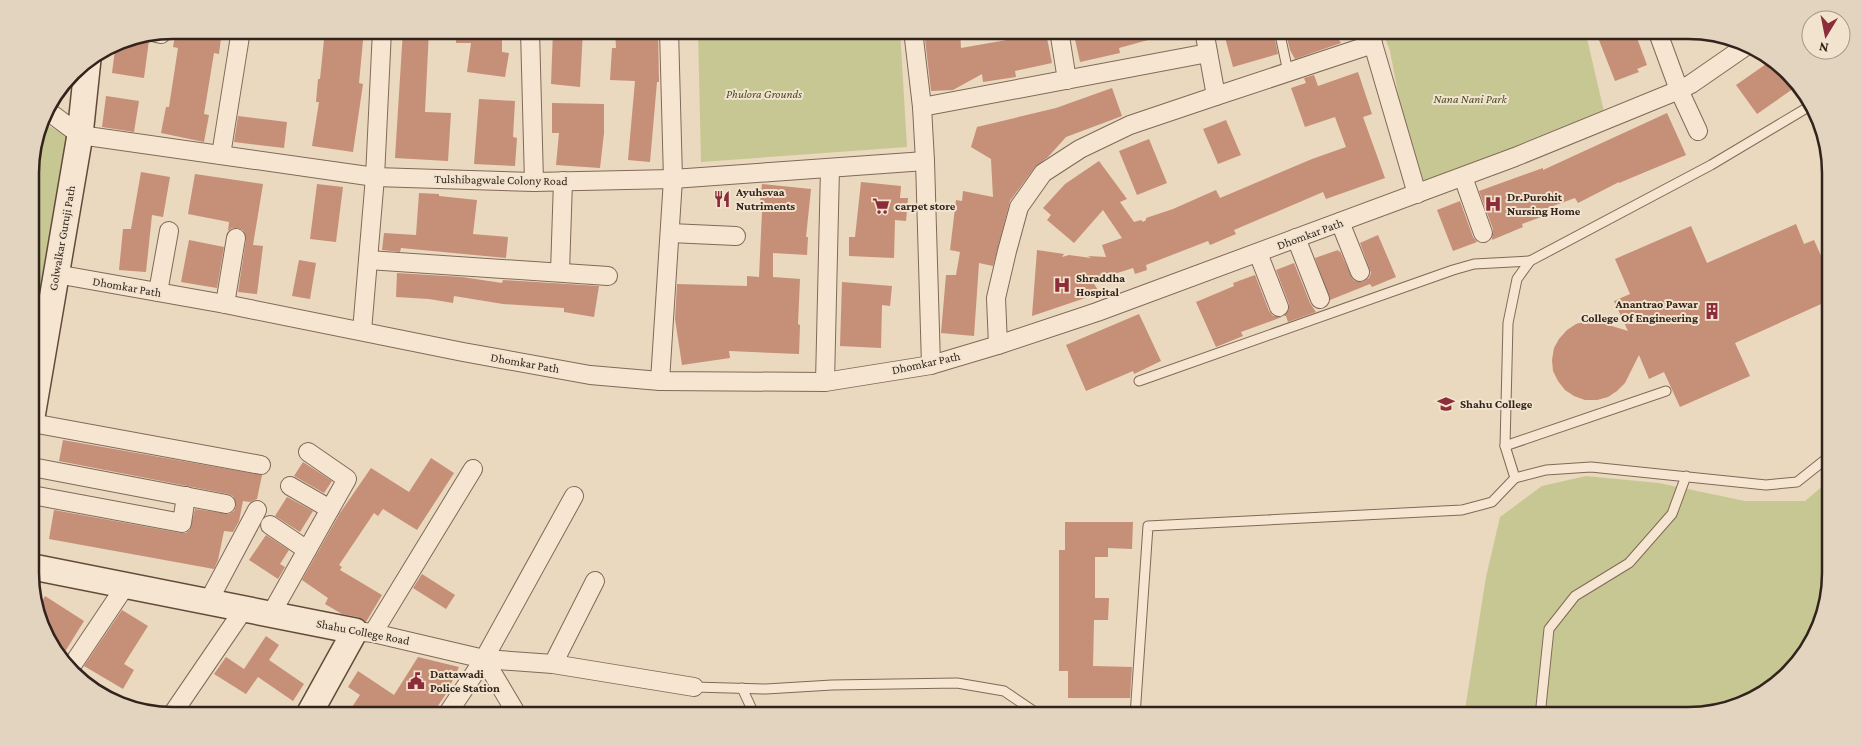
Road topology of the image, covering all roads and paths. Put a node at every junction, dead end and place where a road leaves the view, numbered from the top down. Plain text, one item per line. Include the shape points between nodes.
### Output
1 (240, 39) edge
2 (382, 39) edge
3 (530, 39) edge
4 (669, 39) edge
5 (914, 39) edge
6 (1060, 39) edge
7 (1206, 39) edge
8 (1281, 39) edge
9 (1367, 39) edge
10 (1373, 39) edge
11 (1660, 39) edge
12 (1741, 50) edge
13 (1208, 53) junction
14 (87, 70) edge
15 (1288, 72) junction
16 (1066, 80) junction
17 (1679, 90) junction
18 (1216, 96) junction
19 (922, 107) junction
20 (1805, 109) edge
21 (52, 115) edge
22 (1698, 131) dead end
23 (80, 135) junction
24 (221, 156) junction
25 (925, 161) junction
26 (830, 168) junction
27 (375, 177) junction
28 (1463, 177) junction
29 (673, 179) junction
30 (563, 181) junction
31 (534, 182) junction
32 (1417, 194) junction
33 (1340, 222) junction
34 (169, 231) dead end
35 (1483, 233) dead end
36 (670, 234) junction
37 (736, 236) dead end
38 (236, 238) dead end
39 (1296, 238) junction
40 (1258, 253) junction
41 (368, 260) junction
42 (1530, 261) junction
43 (560, 272) junction
44 (1360, 272) dead end
45 (56, 274) junction
46 (608, 276) dead end
47 (158, 292) junction
48 (1320, 299) dead end
49 (225, 304) junction
50 (1279, 307) dead end
51 (362, 332) junction
52 (998, 345) junction
53 (931, 365) junction
54 (39, 375) edge
55 (1139, 380) dead end
56 (660, 381) junction
57 (825, 382) junction
58 (1666, 391) dead end
59 (39, 424) edge
60 (1505, 446) junction
61 (308, 452) dead end
62 (1822, 462) edge
63 (261, 465) dead end
64 (39, 467) edge
65 (473, 470) dead end
66 (1686, 476) junction
67 (1515, 478) junction
68 (290, 486) dead end
69 (39, 496) edge
70 (186, 496) junction
71 (574, 496) dead end
72 (226, 504) dead end
73 (330, 509) junction
74 (257, 510) dead end
75 (270, 525) dead end
76 (307, 550) junction
77 (39, 568) edge
78 (595, 582) dead end
79 (126, 586) junction
80 (208, 602) junction
81 (244, 609) junction
82 (271, 614) junction
83 (364, 632) junction
84 (484, 659) junction
85 (73, 663) edge
86 (552, 664) junction
87 (694, 687) joint
88 (742, 688) junction
89 (177, 707) edge
90 (314, 707) edge
91 (452, 707) edge
92 (513, 707) edge
93 (751, 707) edge
94 (1031, 707) edge
95 (1137, 707) edge
96 (1541, 707) edge

1 - 24 street
2 - 27 street
3 - 31 street
4 - 29 street
5 - 19 street
6 - 16 street
7 - 13 street
8 - 15 lane
9 - 15 street
10 - 32 street
11 - 17 street
12 - 17 street, Dhomkar Path
13 - 16 street
13 - 18 street
14 - 23 street, Golwalkar Guruji Path
15 - 18 street
16 - 19 street
17 - 22 street
17 - 28 street, Dhomkar Path
18 - 52 street via 1130,125 1080,149 1043,173 1019,207 1007,251 996,298
19 - 25 street
20 - 42 lane via 1712,165
21 - 23 street
23 - 24 street, Tulshibagwale Colony Road
23 - 45 street, Golwalkar Guruji Path
24 - 27 street, Tulshibagwale Colony Road
25 - 26 street, Tulshibagwale Colony Road
25 - 53 street
26 - 29 street, Tulshibagwale Colony Road
26 - 57 street
27 - 31 street, Tulshibagwale Colony Road
27 - 41 street
28 - 32 street, Dhomkar Path
28 - 35 street
29 - 30 street, Tulshibagwale Colony Road
29 - 36 street
30 - 31 street, Tulshibagwale Colony Road
30 - 43 street
32 - 33 street, Dhomkar Path
33 - 39 street, Dhomkar Path
33 - 44 street
34 - 47 street
36 - 37 street
36 - 56 street
38 - 49 street
39 - 40 street, Dhomkar Path
39 - 48 street
40 - 50 street
40 - 52 street, Dhomkar Path
41 - 43 street
41 - 51 street
42 - 55 lane via 1474,264 1453,270
42 - 60 lane via 1516,279 1508,323
43 - 46 street
45 - 47 street, Dhomkar Path
45 - 54 street, Golwalkar Guruji Path
47 - 49 street, Dhomkar Path
49 - 51 street, Dhomkar Path
51 - 56 street, Dhomkar Path via 590,375
52 - 53 street, Dhomkar Path
53 - 57 street, Dhomkar Path
56 - 57 street, Dhomkar Path
58 - 60 lane
59 - 63 street
60 - 67 lane
61 - 73 street via 347,479
62 - 66 lane via 1797,482 1766,485
64 - 70 street
65 - 83 street
66 - 67 lane via 1590,467 1546,470
66 - 96 lane via 1672,514 1630,563 1575,596 1548,629
67 - 95 lane via 1492,502 1462,510 1148,526
68 - 73 street
69 - 70 street via 182,523
70 - 72 street
71 - 84 street
73 - 76 street
74 - 80 street
75 - 76 street
76 - 82 street
77 - 79 street, Shahu College Road
78 - 86 street
79 - 80 street, Shahu College Road
79 - 85 street
80 - 81 street, Shahu College Road
81 - 82 street, Shahu College Road
81 - 89 street
82 - 83 street, Shahu College Road
83 - 84 street, Shahu College Road
83 - 90 street
84 - 86 street, Shahu College Road
84 - 91 street
84 - 92 street
86 - 87 street, Shahu College Road
87 - 88 lane
88 - 93 lane
88 - 94 lane via 957,683 1004,691

